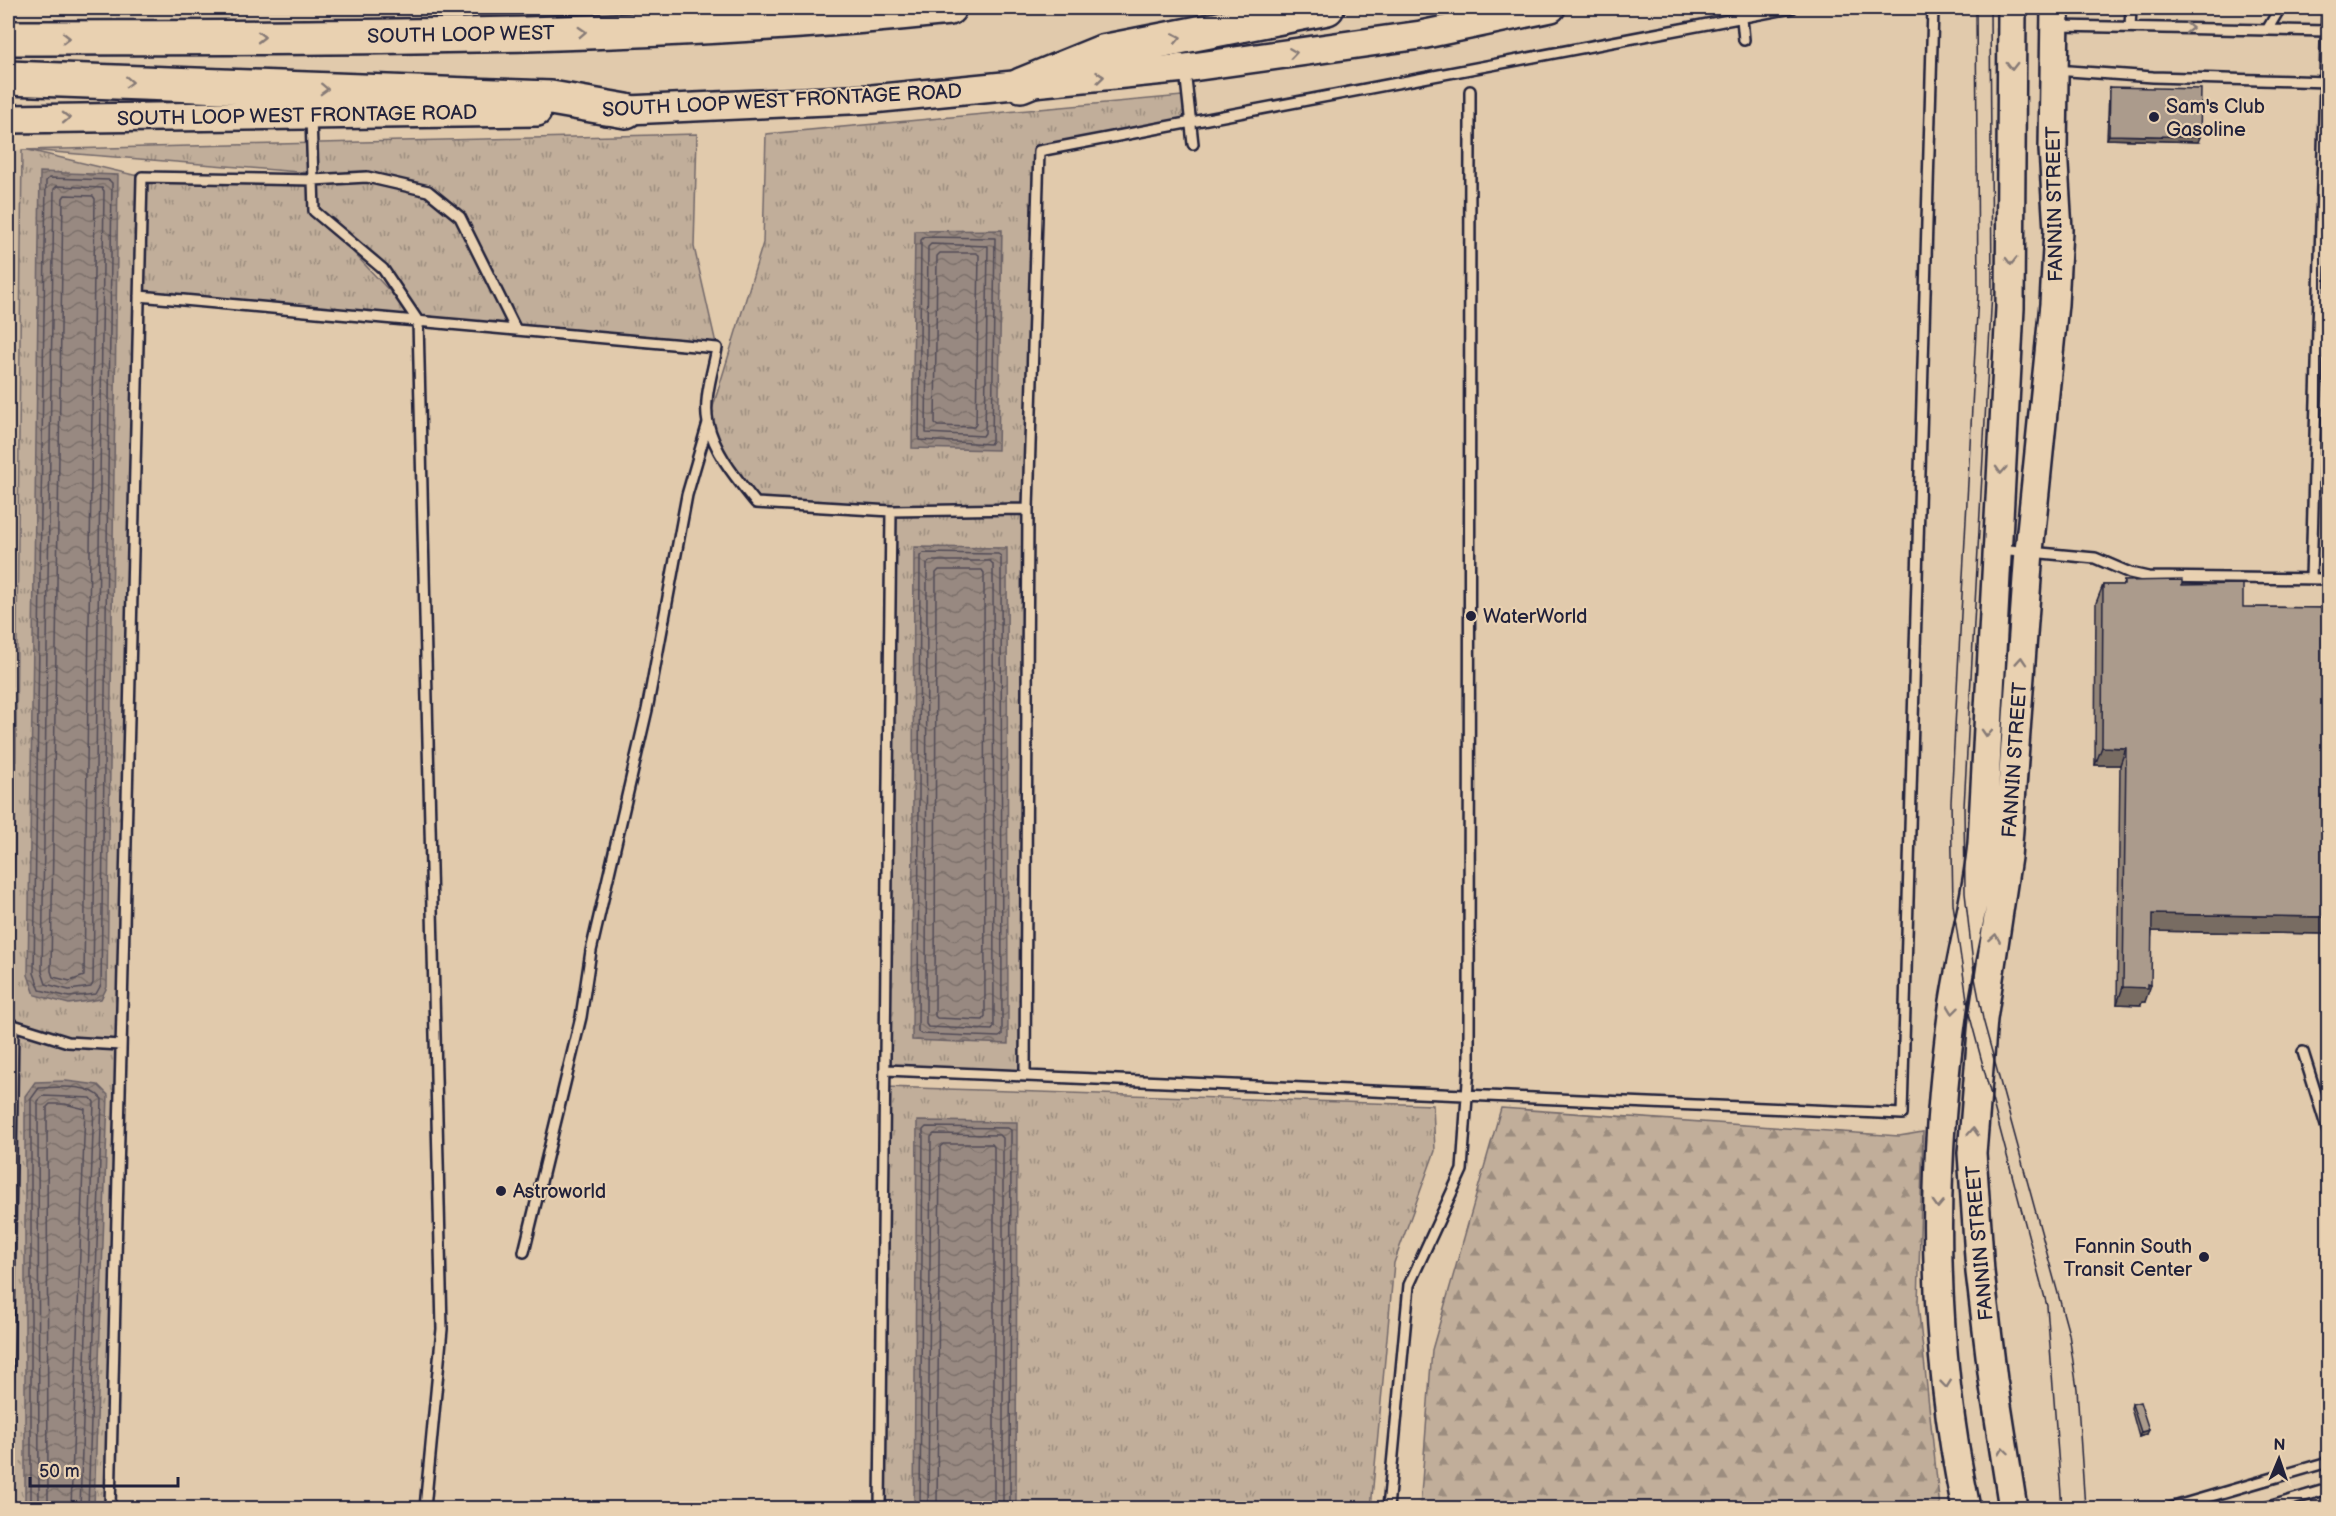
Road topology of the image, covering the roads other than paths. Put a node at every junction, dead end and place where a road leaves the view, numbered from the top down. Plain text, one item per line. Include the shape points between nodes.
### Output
1 (950, 8) edge
2 (1327, 8) edge
3 (1551, 8) edge
4 (1792, 8) edge
5 (1933, 8) edge
6 (2012, 8) edge
7 (2131, 8) edge
8 (2280, 8) edge
9 (2327, 8) edge
10 (1742, 12) edge
11 (2055, 17) edge
12 (2130, 27) junction
13 (2267, 30) junction
14 (2327, 31) junction
15 (8, 38) edge
16 (1744, 40) dead end
17 (1185, 68) junction
18 (2054, 70) junction
19 (8, 78) edge
20 (2327, 82) edge
21 (1021, 85) junction
22 (1470, 92) dead end
23 (626, 111) junction
24 (311, 115) junction
25 (8, 119) edge
26 (1189, 124) junction
27 (1193, 144) dead end
28 (313, 180) junction
29 (139, 297) junction
30 (418, 321) junction
31 (516, 330) junction
32 (708, 423) junction
33 (1028, 509) junction
34 (891, 511) junction
35 (1997, 549) junction
36 (2029, 551) junction
37 (2311, 579) junction
38 (2328, 579) edge
39 (10, 1025) edge
40 (121, 1045) junction
41 (2303, 1052) dead end
42 (886, 1070) junction
43 (1025, 1076) junction
44 (1467, 1093) junction
45 (2328, 1132) edge
46 (524, 1252) dead end
47 (8, 1384) edge
48 (2328, 1462) edge
49 (2328, 1489) edge
50 (110, 1509) edge
51 (425, 1509) edge
52 (880, 1509) edge
53 (1388, 1509) edge
54 (1966, 1509) edge
55 (2013, 1509) edge
56 (2170, 1509) edge
57 (2265, 1509) edge

15 -> 1 highway, SOUTH LOOP WEST via 495,36 846,19
21 -> 2 highway via 1102,52
17 -> 3 main road, SOUTH LOOP WEST FRONTAGE ROAD via 1421,35
4 - 10 lane
5 - 44 lane via 1902,1114
6 -> 35 main road, FANNIN STREET via 2010,309
7 - 12 lane
8 - 13 lane
9 - 14 lane
10 - 16 lane
10 - 26 lane
11 - 12 lane
11 - 18 main road, FANNIN STREET
12 -> 13 lane
13 - 14 lane
14 - 20 lane
21 -> 17 main road, SOUTH LOOP WEST FRONTAGE ROAD
17 - 26 lane
18 - 20 lane
18 - 36 main road, FANNIN STREET via 2057,257
19 -> 23 highway via 540,98
20 - 37 lane
21 - 23 main road, SOUTH LOOP WEST FRONTAGE ROAD via 872,99
22 - 44 lane
23 - 24 main road, SOUTH LOOP WEST FRONTAGE ROAD
25 -> 24 main road, SOUTH LOOP WEST FRONTAGE ROAD
24 - 28 lane
26 - 27 lane
26 - 33 lane via 1039,151
28 - 29 lane via 142,177
28 - 30 lane via 314,211 383,269
28 - 31 lane via 368,177 428,191 460,216
29 - 30 lane
29 - 40 lane
30 - 31 lane
30 - 51 lane via 442,1329
31 - 32 lane via 717,348 707,400
32 - 34 lane via 728,468 756,503
32 - 46 lane via 687,495 651,691 591,951 581,1017
33 - 34 lane
33 - 43 lane
34 - 42 lane
35 - 36 lane
35 -> 54 main road, FANNIN STREET via 1980,865 1953,1010 1937,1213 1943,1357 1954,1451
36 - 37 lane via 2094,558 2148,577
55 -> 36 main road, FANNIN STREET via 1980,1272 1972,1153 1984,1013 2007,857
37 - 38 lane
39 - 40 lane via 68,1042
39 - 47 lane
40 - 50 lane
41 - 45 lane
42 - 43 lane
42 - 52 lane
43 - 44 lane
44 - 53 lane via 1462,1170 1409,1285
48 - 56 lane
49 - 57 lane

